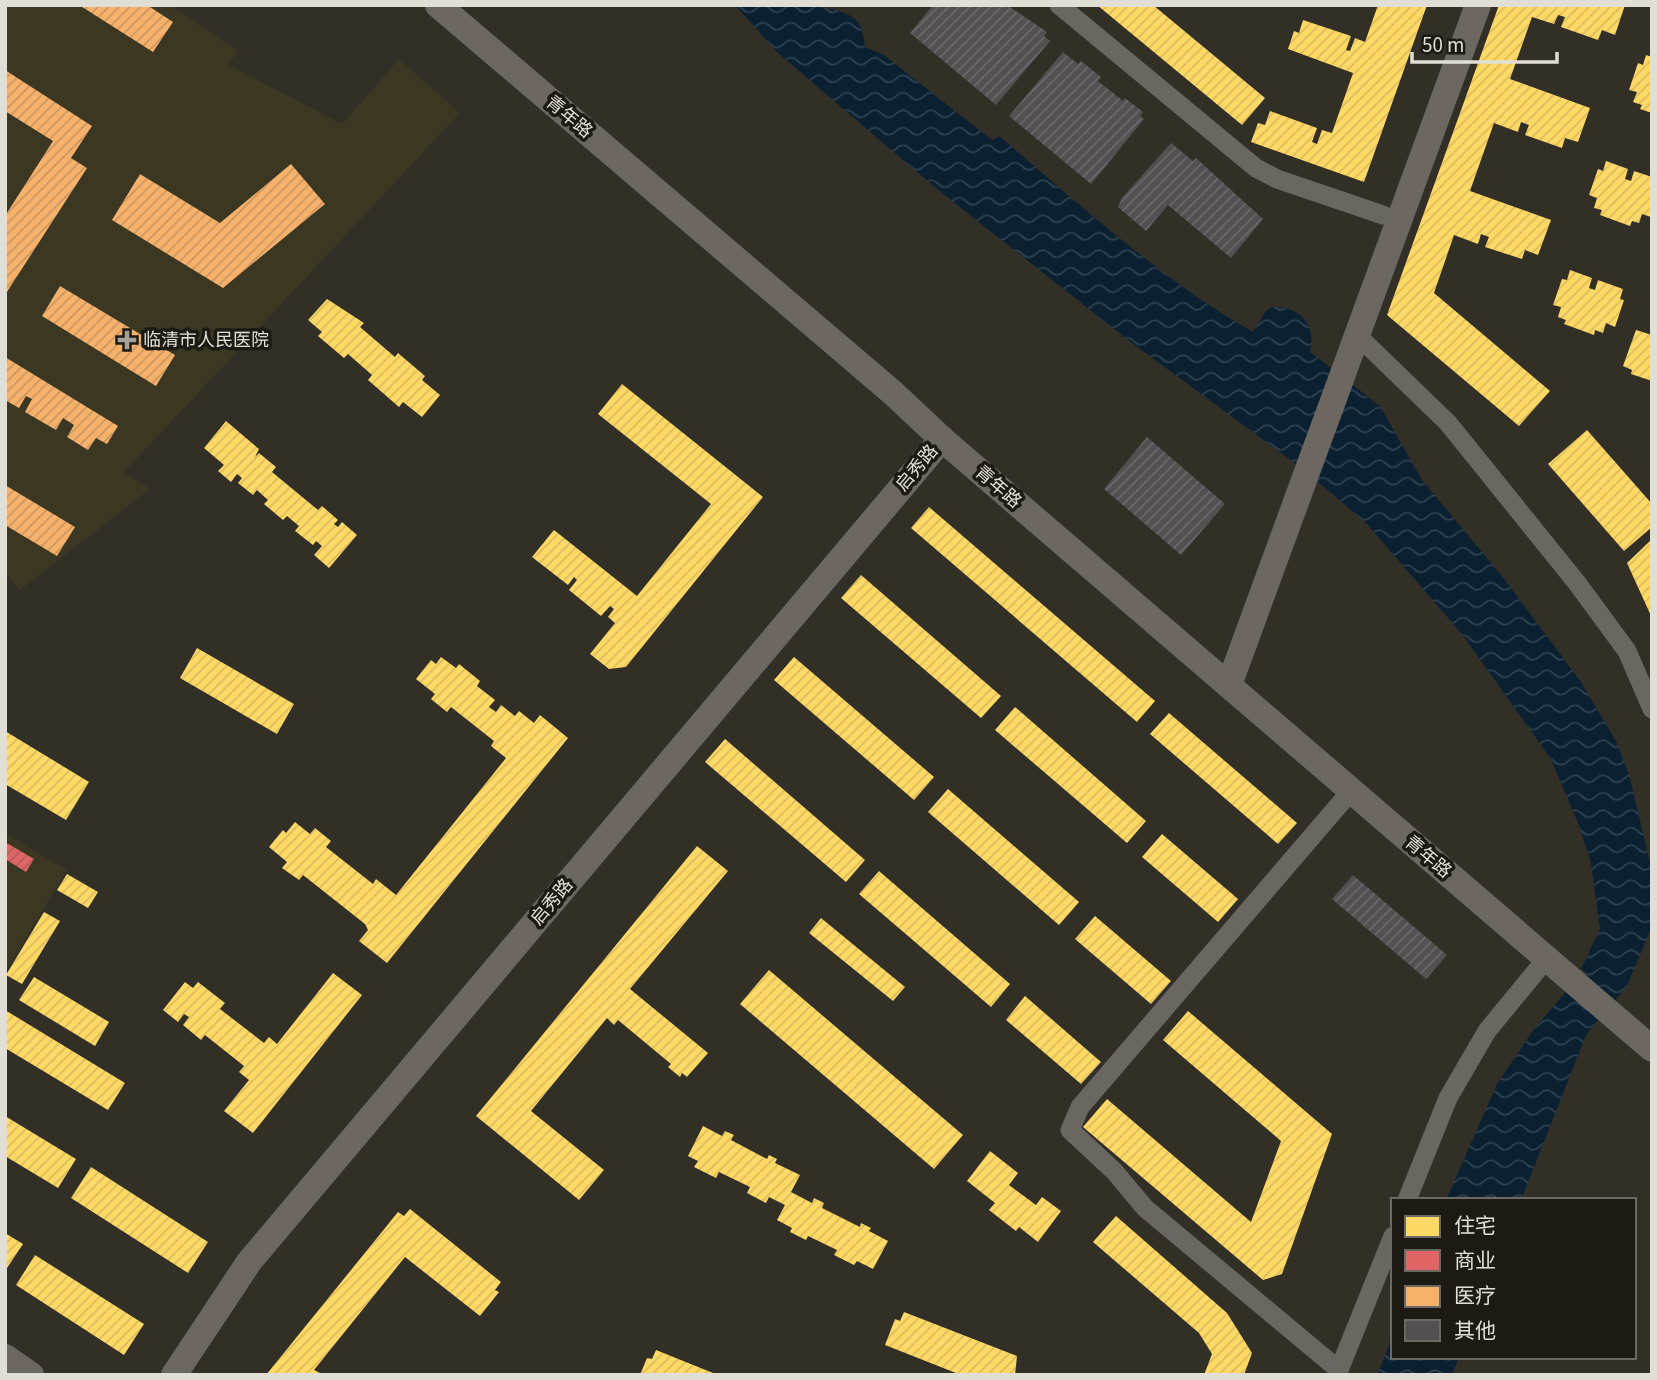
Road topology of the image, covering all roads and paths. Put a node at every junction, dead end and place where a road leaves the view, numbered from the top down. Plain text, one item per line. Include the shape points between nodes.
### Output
1 (438, 5) edge
2 (1059, 5) edge
3 (1460, 5) edge
4 (1478, 5) edge
5 (1383, 215) junction
6 (1348, 345) junction
7 (942, 439) junction
8 (1222, 679) junction
9 (1652, 709) edge
10 (1351, 791) junction
11 (1553, 963) junction
12 (1652, 1049) edge
13 (1408, 1198) edge
14 (1391, 1241) edge
15 (5, 1357) edge
16 (1338, 1372) edge
17 (31, 1375) edge
18 (174, 1375) edge

1 - 7 street, 青年路
2 - 5 street via 1256,168
3 - 5 street
4 - 6 street
5 - 6 street
6 - 8 street
6 - 9 street via 1448,423 1627,651
7 - 8 street, 青年路
7 - 18 street, 启秀路 via 249,1262
8 - 10 street, 青年路
10 - 11 street, 青年路
10 - 16 street via 1080,1107 1070,1130 1145,1208
11 - 12 street, 青年路
11 - 13 street via 1488,1031 1448,1098
14 - 16 street
15 - 17 street

